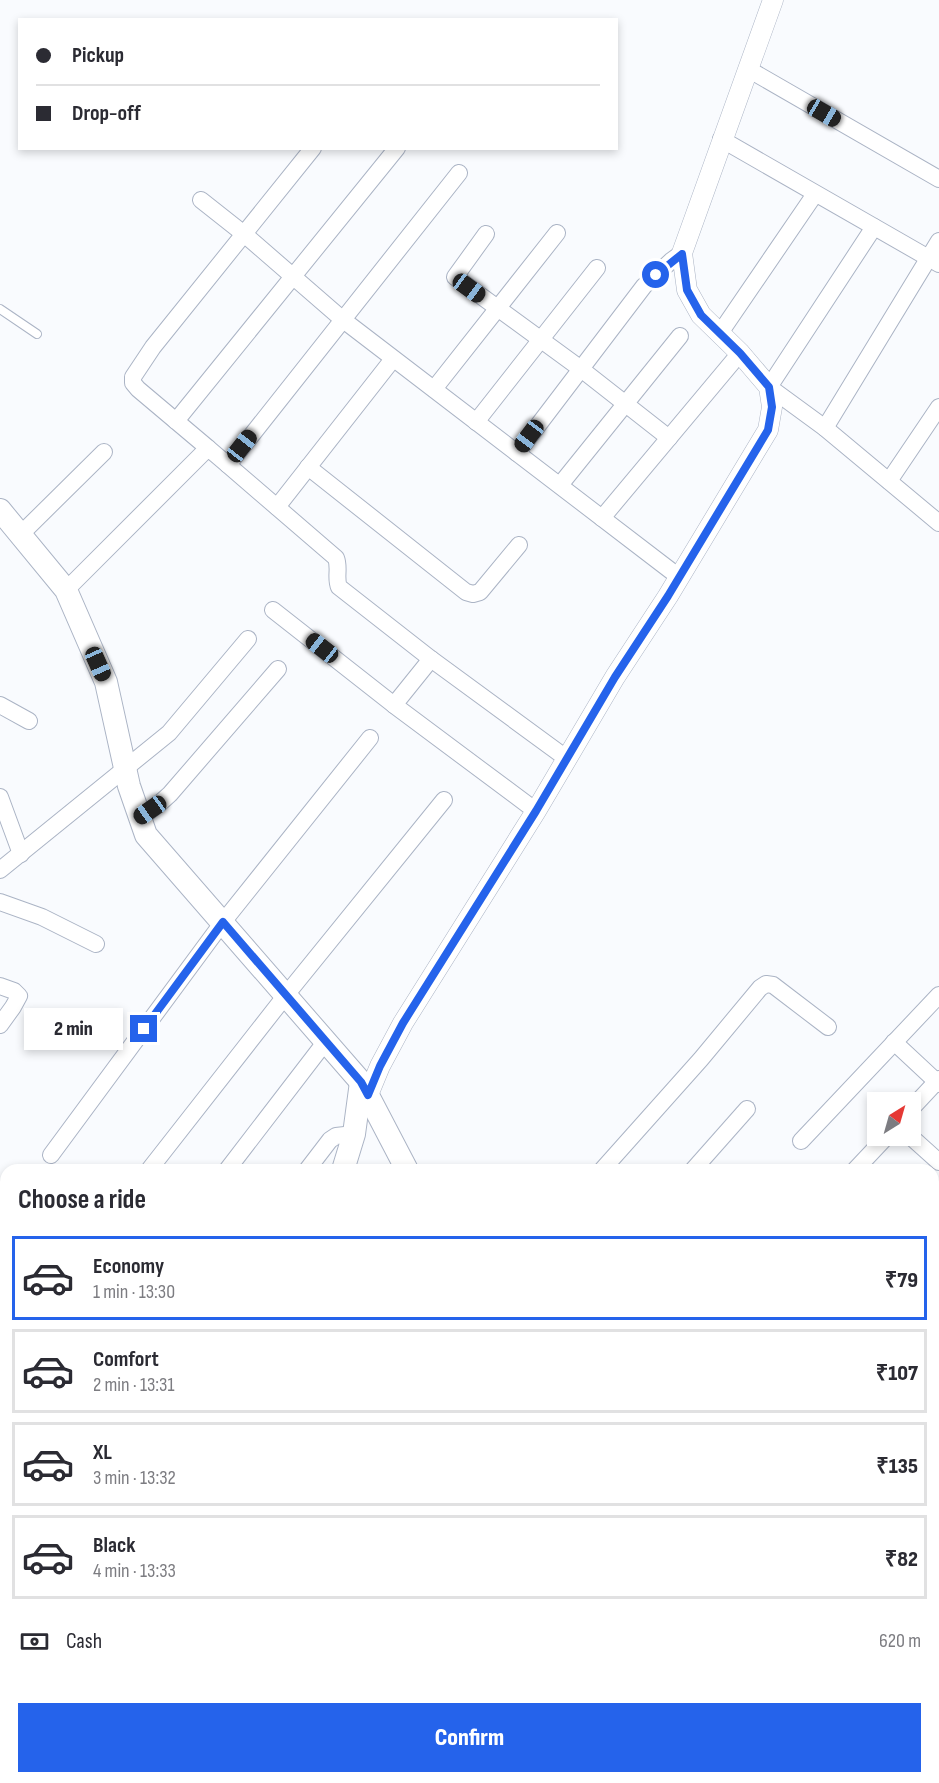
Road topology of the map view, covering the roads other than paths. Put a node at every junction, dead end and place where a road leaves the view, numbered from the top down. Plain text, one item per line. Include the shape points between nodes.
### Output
1 (773, 0) edge
2 (748, 69) junction
3 (721, 139) junction
4 (311, 150) edge
5 (395, 150) edge
6 (459, 173) dead end
7 (939, 179) edge
8 (815, 194) junction
9 (201, 200) dead end
10 (874, 227) junction
11 (557, 233) dead end
12 (244, 234) junction
13 (486, 234) dead end
14 (939, 241) edge
15 (682, 254) junction
16 (934, 261) edge
17 (597, 268) dead end
18 (293, 278) junction
19 (0, 309) edge
20 (498, 309) junction
21 (342, 319) junction
22 (720, 333) junction
23 (37, 334) dead end
24 (680, 336) dead end
25 (541, 340) junction
26 (740, 353) junction
27 (393, 359) junction
28 (581, 369) junction
29 (769, 387) junction
30 (434, 389) junction
31 (626, 404) junction
32 (939, 406) edge
33 (176, 421) junction
34 (476, 422) junction
35 (825, 428) junction
36 (669, 438) junction
37 (208, 447) junction
38 (104, 452) dead end
39 (517, 453) junction
40 (228, 465) junction
41 (308, 467) junction
42 (890, 481) junction
43 (560, 486) junction
44 (277, 507) junction
45 (0, 510) edge
46 (602, 518) junction
47 (939, 523) edge
48 (21, 534) junction
49 (519, 545) dead end
50 (679, 577) junction
51 (66, 590) junction
52 (273, 610) dead end
53 (249, 639) dead end
54 (431, 659) junction
55 (278, 669) dead end
56 (0, 705) edge
57 (394, 705) junction
58 (29, 721) dead end
59 (370, 738) dead end
60 (566, 758) junction
61 (126, 768) junction
62 (0, 797) edge
63 (444, 800) dead end
64 (536, 811) junction
65 (140, 818) junction
66 (21, 854) junction
67 (0, 870) edge
68 (0, 902) edge
69 (223, 922) junction
70 (96, 944) dead end
71 (0, 986) edge
72 (939, 994) edge
73 (286, 995) junction
74 (0, 1025) edge
75 (828, 1027) dead end
76 (326, 1041) junction
77 (894, 1042) junction
78 (938, 1082) edge
79 (365, 1089) junction
80 (921, 1099) edge
81 (747, 1109) dead end
82 (354, 1134) junction
83 (801, 1141) dead end
84 (878, 1146) edge
85 (921, 1146) edge
86 (51, 1155) dead end
87 (939, 1162) edge
88 (154, 1164) edge
89 (232, 1164) edge
90 (312, 1164) edge
91 (345, 1164) edge
92 (404, 1164) edge
93 (607, 1164) edge
94 (698, 1164) edge
95 (863, 1164) edge

1 - 2 street
2 - 3 street
2 - 7 street
3 - 8 street
3 - 15 street
4 - 12 street
5 - 18 street
6 - 21 street
8 - 10 street
8 - 22 street
9 - 12 street
10 - 16 street
10 - 29 street
11 - 20 street
12 - 18 street
12 - 33 street via 132,377 138,389
13 - 20 street via 455,277
14 - 16 street
15 - 22 street via 687,290 701,315
15 - 28 street via 644,286
16 - 35 street
17 - 25 street
18 - 21 street
18 - 33 street
19 - 23 lane
20 - 25 street
20 - 30 street
21 - 27 street
21 - 40 street
22 - 26 street
24 - 31 street
25 - 28 street
25 - 34 street
26 - 29 street
26 - 36 street
27 - 30 street
27 - 41 street
28 - 31 street
28 - 39 street
29 - 35 street
29 - 50 street via 772,407 768,430
30 - 34 street
31 - 36 street
31 - 43 street
32 - 42 street
33 - 37 street
34 - 39 street
35 - 42 street
36 - 46 street
37 - 40 street
37 - 51 street
38 - 48 street
39 - 43 street
40 - 44 street
41 - 44 street
41 - 49 street via 466,592 480,592
42 - 47 street
43 - 46 street
44 - 54 street via 336,558 339,587
45 - 48 main road
46 - 50 street
48 - 51 main road
50 - 60 street
51 - 61 main road via 106,682
52 - 57 street
53 - 61 street via 177,725
54 - 57 street
54 - 60 street
55 - 65 street via 170,794
56 - 58 street
57 - 64 street
59 - 69 street
60 - 64 street
61 - 65 main road
61 - 66 street
62 - 66 street
63 - 73 street
64 - 79 street
65 - 69 main road via 146,835
66 - 67 street
68 - 70 street via 42,917
69 - 73 main road
69 - 86 street
71 - 74 street via 19,996
72 - 77 street
73 - 76 main road
73 - 88 street
75 - 93 street via 773,985 766,984
76 - 79 main road
76 - 89 street
77 - 78 street
77 - 83 street
78 - 80 street
79 - 82 main road
79 - 92 main road
81 - 94 street
82 - 90 street via 330,1140
82 - 91 main road
84 - 95 street
85 - 87 street

